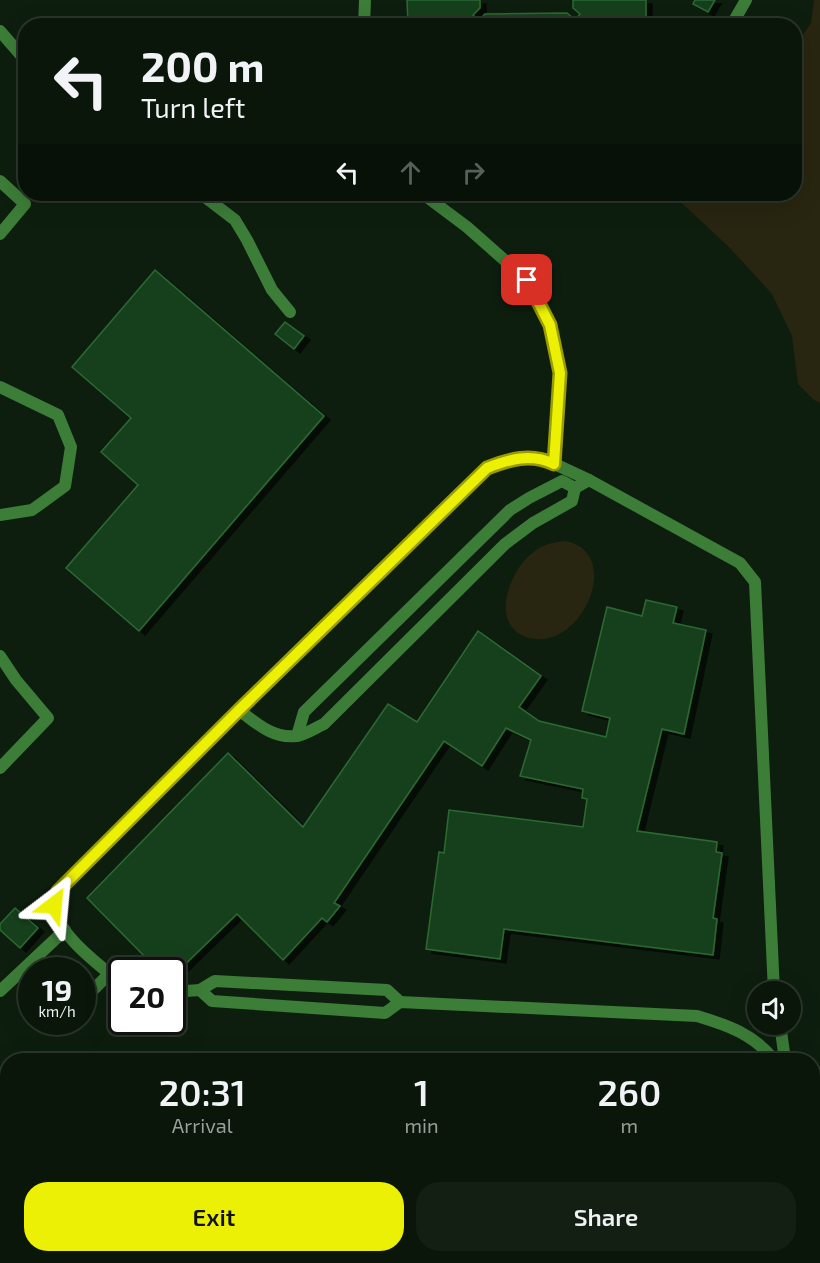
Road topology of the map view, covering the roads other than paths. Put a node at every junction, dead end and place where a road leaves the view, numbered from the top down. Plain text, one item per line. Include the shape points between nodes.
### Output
1 (365, 0) edge
2 (746, 0) edge
3 (364, 18) edge
4 (736, 18) edge
5 (0, 31) edge
6 (18, 52) edge
7 (0, 181) edge
8 (18, 197) edge
9 (23, 201) edge
10 (210, 201) edge
11 (432, 201) edge
12 (0, 234) edge
13 (290, 312) dead end
14 (0, 387) edge
15 (554, 464) junction
16 (589, 480) junction
17 (575, 488) junction
18 (0, 514) edge
19 (0, 656) edge
20 (239, 710) junction
21 (297, 736) junction
22 (0, 768) edge
23 (65, 930) junction
24 (108, 973) edge
25 (108, 975) edge
26 (773, 981) edge
27 (96, 987) edge
28 (200, 990) junction
29 (0, 991) edge
30 (186, 991) edge
31 (400, 1002) junction
32 (782, 1035) edge
33 (768, 1053) edge
34 (784, 1053) edge

1 - 3 lane
2 - 4 lane
5 - 6 lane
7 - 8 lane
9 - 12 lane via 26,204
10 - 13 lane via 235,220 272,290
11 - 15 lane via 527,280 550,325 560,373
14 - 18 lane via 58,415 71,447 65,486 32,510
15 - 16 lane
15 - 20 lane via 523,457 487,468
16 - 17 lane
16 - 26 lane via 740,563 755,582
17 - 21 lane via 572,501 532,523 505,544 324,724
17 - 21 lane via 562,481 510,510 304,712
19 - 22 lane via 48,718
20 - 21 lane via 264,730
20 - 23 lane via 58,891 54,905
23 - 24 lane
23 - 29 lane
25 - 27 lane
28 - 30 lane
28 - 31 lane via 215,981 387,990
28 - 31 lane via 212,1000 385,1013
31 - 33 lane via 697,1016 723,1024
32 - 34 lane

